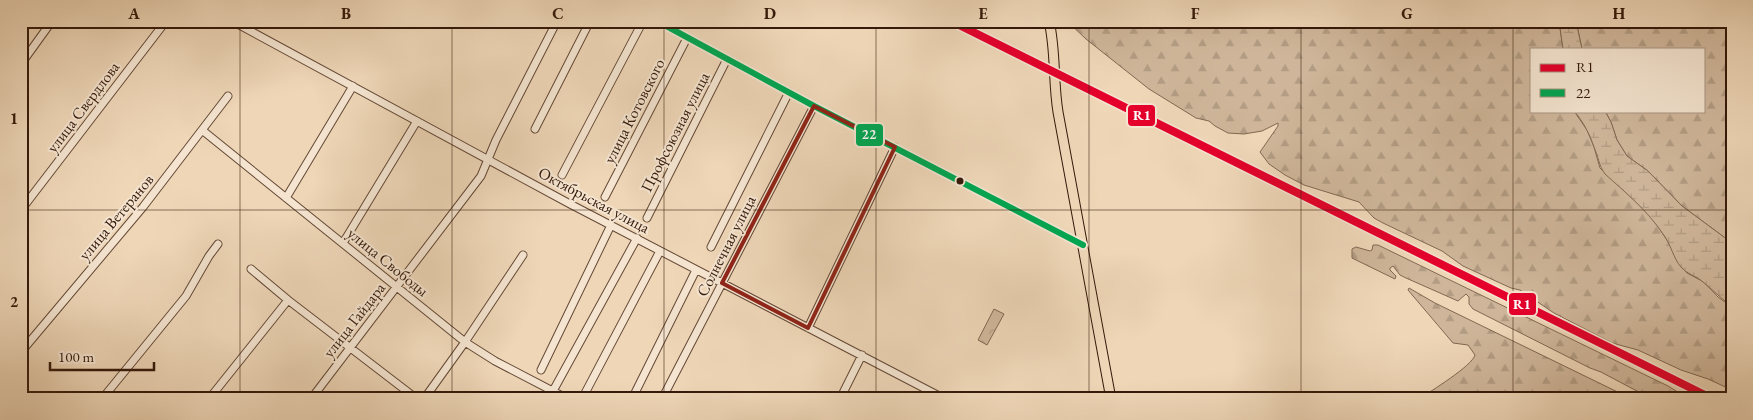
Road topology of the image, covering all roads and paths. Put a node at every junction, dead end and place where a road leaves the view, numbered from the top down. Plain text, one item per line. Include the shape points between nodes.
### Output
1 (52, 21) edge
2 (166, 21) edge
3 (232, 21) edge
4 (556, 21) edge
5 (590, 21) edge
6 (643, 21) edge
7 (657, 21) edge
8 (1049, 21) edge
9 (687, 38) junction
10 (727, 59) junction
11 (21, 64) edge
12 (353, 86) junction
13 (789, 92) junction
14 (228, 96) dead end
15 (814, 106) junction
16 (417, 121) junction
17 (535, 129) dead end
18 (202, 130) junction
19 (895, 147) junction
20 (488, 160) junction
21 (562, 175) dead end
22 (606, 197) dead end
23 (286, 198) junction
24 (21, 210) edge
25 (647, 218) dead end
26 (611, 225) junction
27 (637, 238) junction
28 (218, 244) dead end
29 (343, 244) junction
30 (1083, 245) junction
31 (710, 247) dead end
32 (660, 251) junction
33 (523, 255) dead end
34 (251, 269) dead end
35 (696, 270) junction
36 (722, 283) junction
37 (397, 286) junction
38 (288, 300) junction
39 (808, 328) junction
40 (465, 342) junction
41 (350, 347) junction
42 (21, 352) edge
43 (862, 355) junction
44 (541, 370) dead end
45 (553, 391) junction
46 (102, 399) edge
47 (209, 399) edge
48 (311, 399) edge
49 (416, 399) edge
50 (424, 399) edge
51 (568, 399) edge
52 (582, 399) edge
53 (632, 399) edge
54 (662, 399) edge
55 (840, 399) edge
56 (945, 399) edge
57 (1111, 399) edge

1 - 11 street
2 - 24 street, улица Свердлова
3 - 12 street, Октябрьская улица
4 - 20 street, улица Гайдара
5 - 17 street
6 - 21 street
7 - 9 street
8 - 30 main road via 1054,47 1056,100
9 - 10 street
9 - 22 street, улица Котовского
10 - 13 street
10 - 25 street, Профсоюзная улица
12 - 16 street, Октябрьская улица
12 - 23 street
13 - 15 street
13 - 31 street
14 - 18 street, улица Ветеранов
15 - 19 street
15 - 36 street, Солнечная улица
16 - 20 street, Октябрьская улица
16 - 29 street
18 - 23 street, улица Свободы
18 - 42 street, улица Ветеранов
19 - 30 street
19 - 39 street
20 - 26 street, Октябрьская улица
20 - 37 street, улица Гайдара via 473,188
23 - 29 street, улица Свободы
26 - 27 street, Октябрьская улица
26 - 44 street
27 - 32 street, Октябрьская улица
27 - 45 street
28 - 46 street via 186,296
29 - 37 street, улица Свободы
30 - 57 main road
32 - 35 street, Октябрьская улица
32 - 52 street
33 - 40 street
34 - 38 street
35 - 36 street, Октябрьская улица
35 - 53 street
36 - 39 street, Октябрьская улица
36 - 54 street, Солнечная улица
37 - 40 street, улица Свободы
37 - 41 street, улица Гайдара
38 - 41 street
38 - 47 street
39 - 43 street, Октябрьская улица
40 - 45 street, улица Свободы
40 - 50 street
41 - 48 street, улица Гайдара
41 - 49 street
43 - 55 street
43 - 56 street, Октябрьская улица
45 - 51 street, улица Свободы

